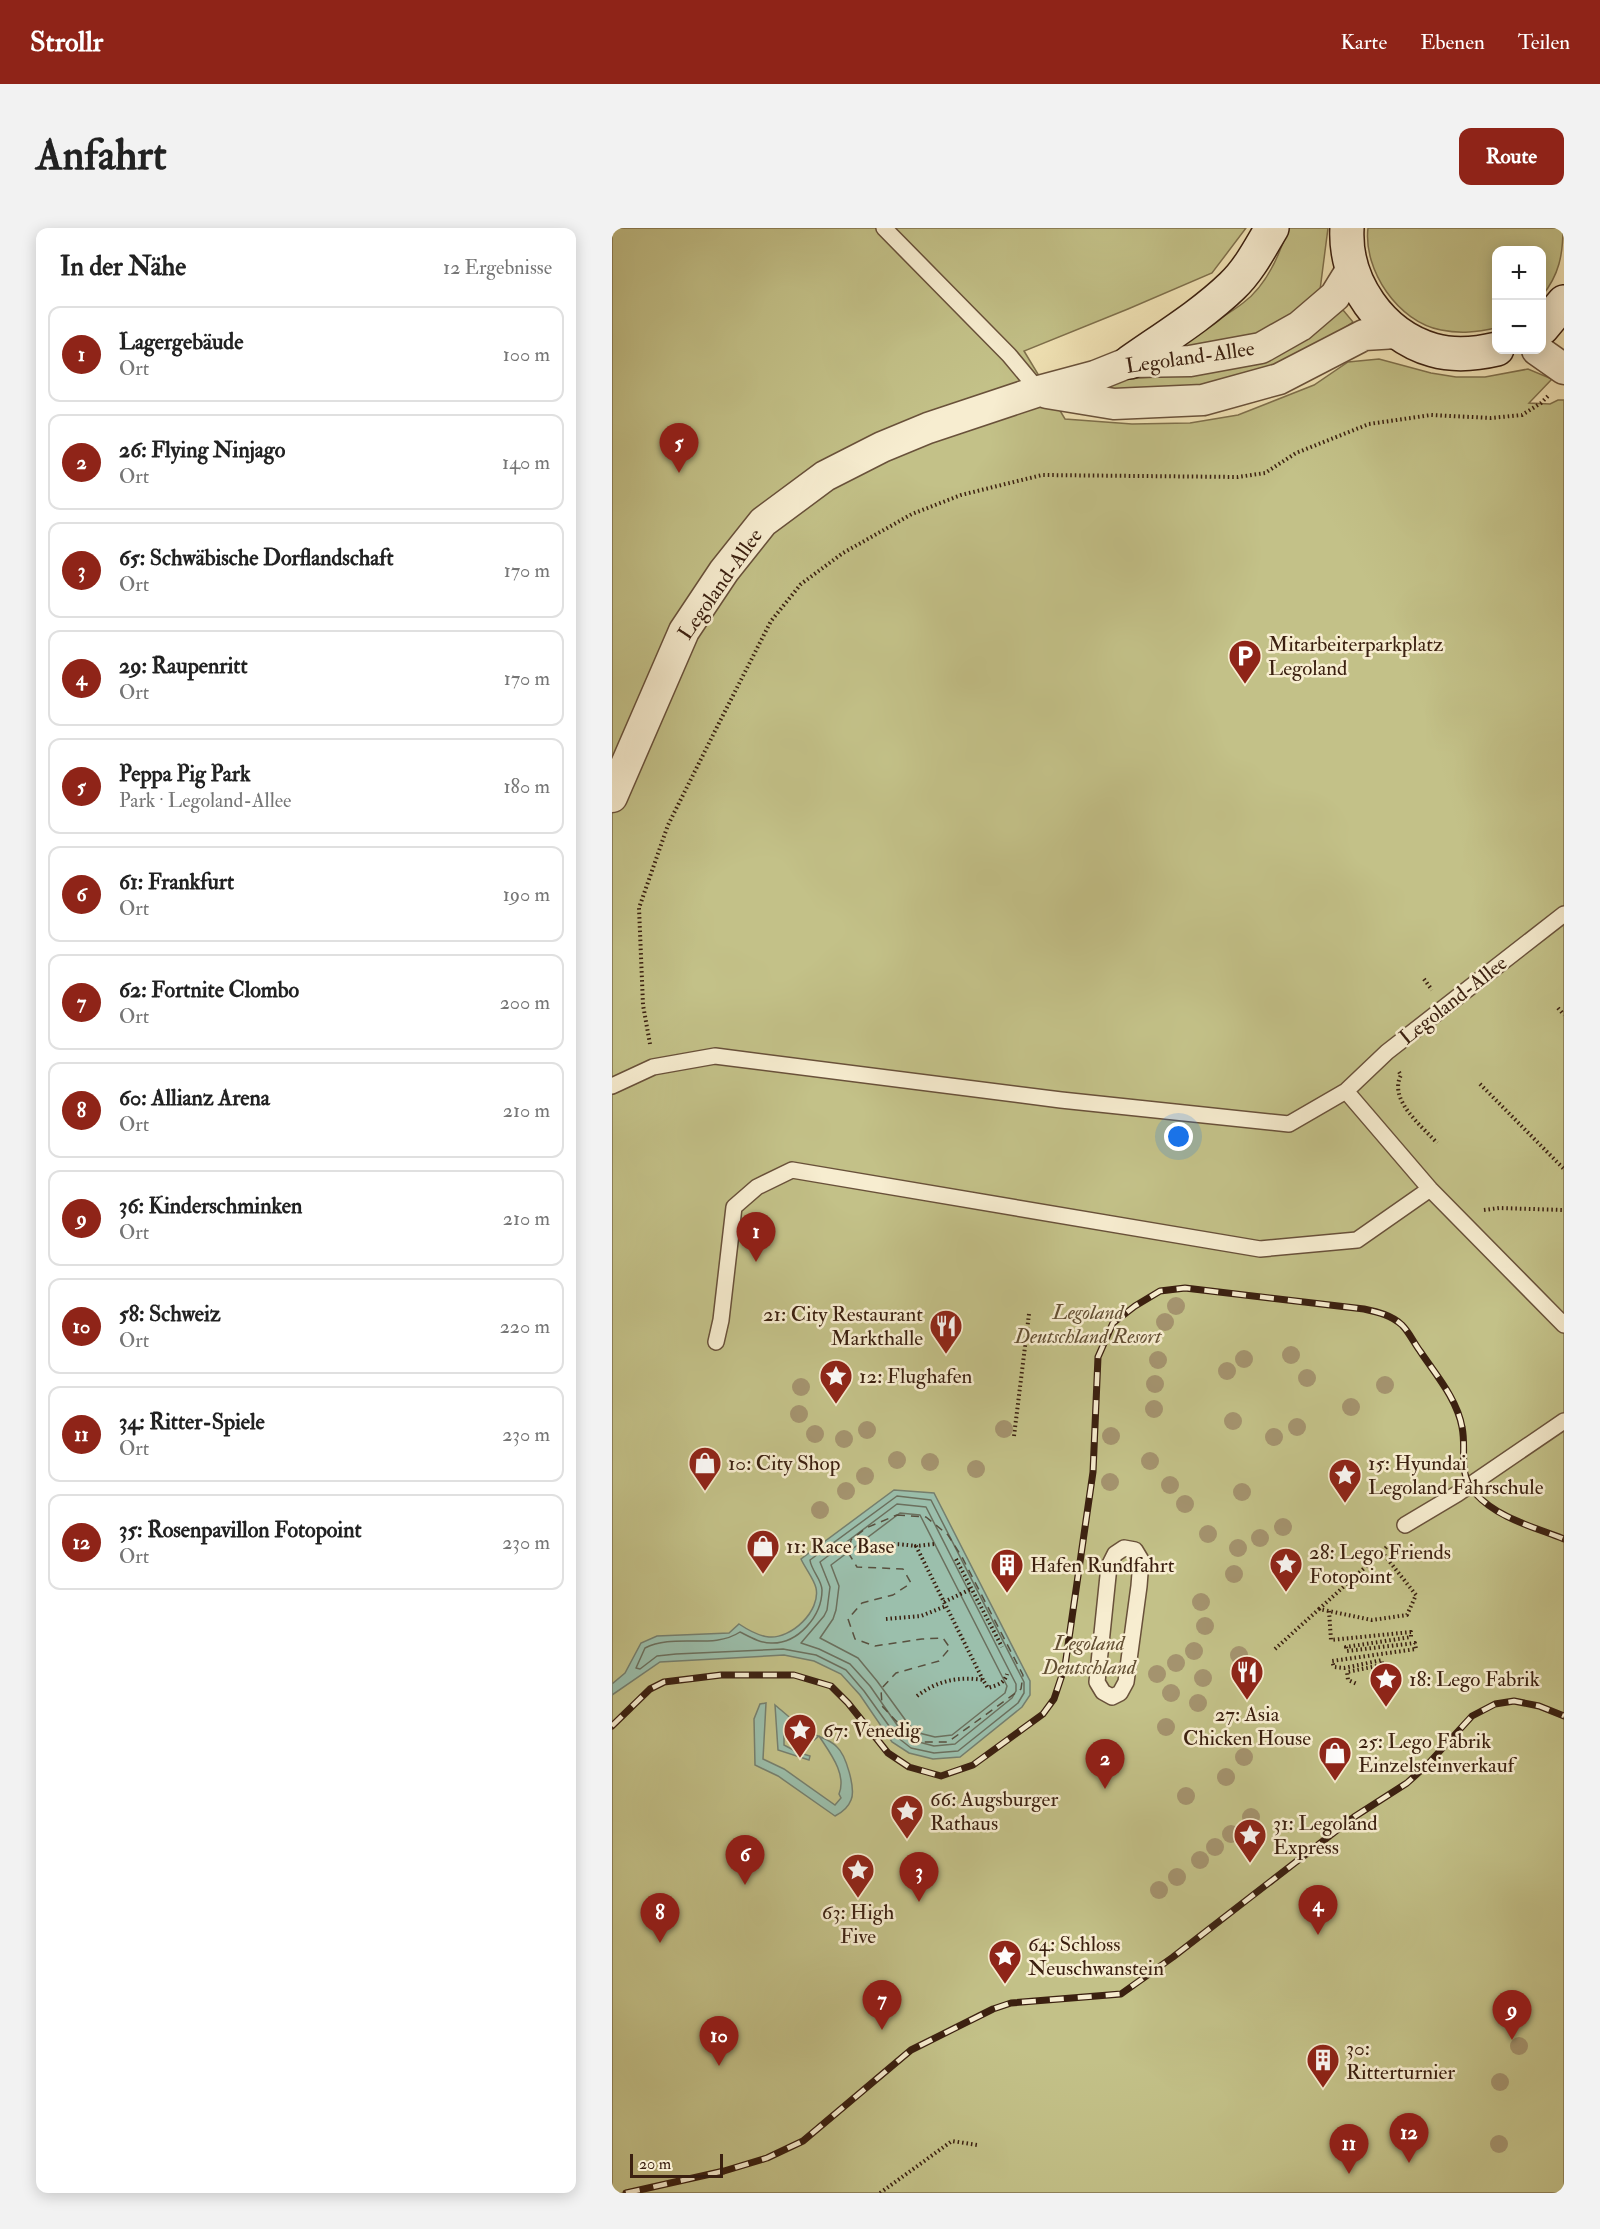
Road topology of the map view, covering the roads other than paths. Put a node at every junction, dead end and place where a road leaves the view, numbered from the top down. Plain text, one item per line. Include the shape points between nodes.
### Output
1 (884, 228) edge
2 (1272, 228) edge
3 (1347, 228) edge
4 (1351, 270) junction
5 (1564, 302) edge
6 (1546, 323) edge
7 (1397, 333) junction
8 (1492, 351) edge
9 (1540, 354) edge
10 (1130, 362) junction
11 (1560, 379) edge
12 (1038, 391) junction
13 (612, 797) edge
14 (1564, 914) edge
15 (612, 1086) edge
16 (1346, 1091) junction
17 (1430, 1189) junction
18 (1564, 1325) edge
19 (716, 1342) dead end
20 (1564, 1421) edge
21 (1405, 1525) dead end
22 (1139, 1586) joint

1 - 12 lane via 1009,355
2 - 10 street via 1233,285
3 - 4 street, Legoland-Allee
4 - 7 street, Legoland-Allee via 1369,305
4 - 10 street, Legoland-Allee via 1335,296 1300,326 1261,348 1190,361
5 - 6 street
7 - 8 street, Legoland-Allee via 1433,350 1473,355
7 - 12 street, Legoland-Allee via 1364,335 1279,379 1203,400 1114,404
9 - 11 street
10 - 12 street, Legoland-Allee
12 - 13 street, Legoland-Allee via 882,447 825,476 763,522 684,631
14 - 16 lane, Legoland-Allee via 1387,1052
15 - 16 lane, Legoland-Allee via 653,1067 715,1056 1289,1124
16 - 17 lane
17 - 18 lane
17 - 19 lane via 1357,1240 1260,1249 792,1170 757,1186 734,1208
20 - 21 lane
22 - 22 lane via 1141,1560 1135,1550 1124,1548 1115,1554 1109,1566 1097,1682 1112,1697 1126,1683

